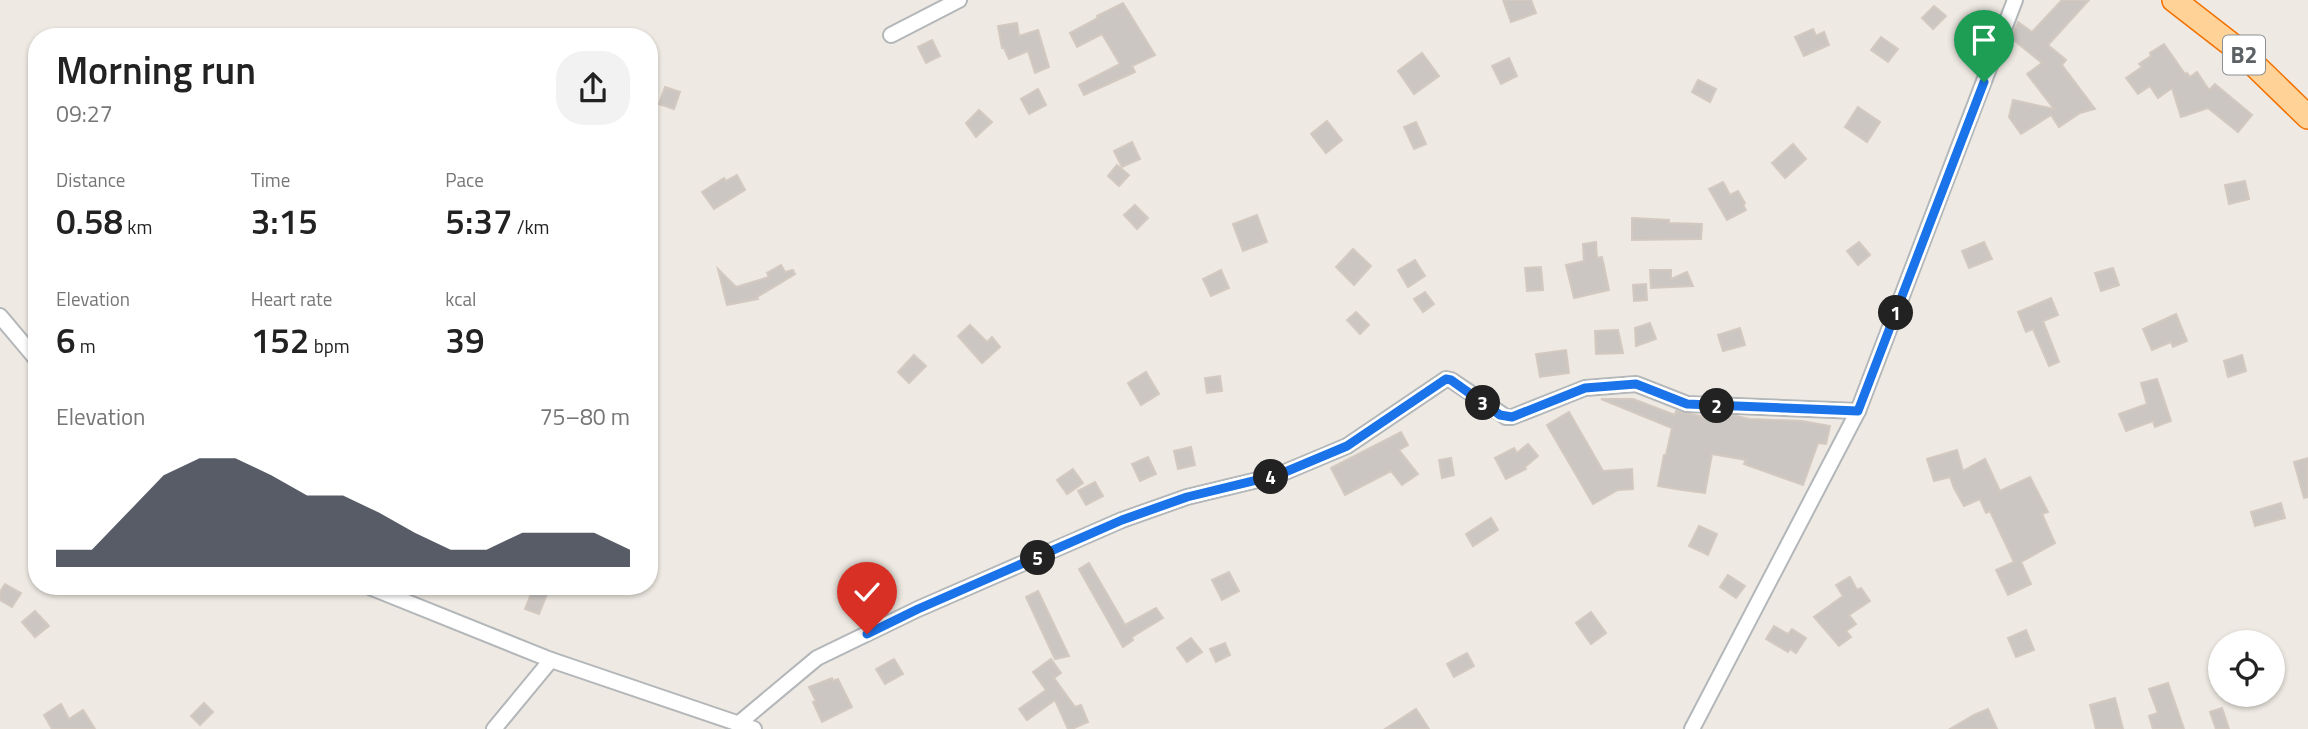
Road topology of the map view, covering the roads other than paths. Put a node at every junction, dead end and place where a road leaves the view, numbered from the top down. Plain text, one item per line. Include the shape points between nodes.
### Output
1 (959, 0) edge
2 (2015, 0) edge
3 (2174, 0) edge
4 (891, 35) dead end
5 (2308, 117) edge
6 (0, 316) edge
7 (28, 349) edge
8 (1858, 411) junction
9 (389, 595) edge
10 (551, 660) junction
11 (738, 724) junction
12 (494, 729) edge
13 (754, 729) edge
14 (1692, 729) edge

1 - 4 street
2 - 8 street
3 - 5 highway, B2 via 2241,52
6 - 7 street
8 - 11 street via 1687,404 1636,384 1585,388 1506,417 1446,379 1347,446 1278,475 1187,497 1122,520 817,658
8 - 14 street
9 - 10 street
10 - 11 street
10 - 12 street
11 - 13 street

